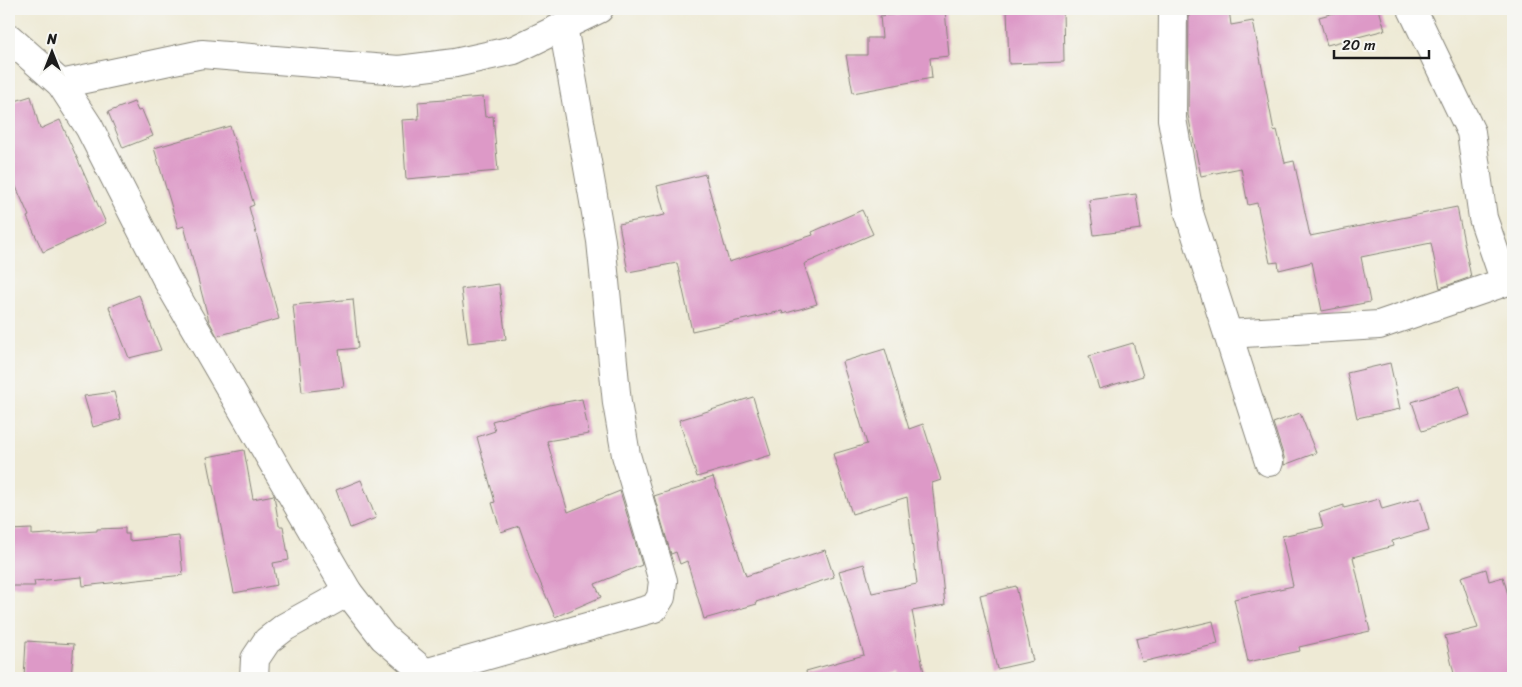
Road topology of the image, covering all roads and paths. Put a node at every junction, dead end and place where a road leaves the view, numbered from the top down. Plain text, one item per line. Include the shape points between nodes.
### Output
1 (600, 9) edge
2 (1173, 9) edge
3 (1412, 9) edge
4 (563, 26) junction
5 (9, 38) edge
6 (61, 84) junction
7 (1228, 334) junction
8 (1269, 462) dead end
9 (348, 592) junction
10 (428, 676) edge
11 (254, 678) edge

1 - 4 street
2 - 7 street via 1172,119 1189,213
3 - 7 street via 1471,132 1483,218 1505,282 1380,325
4 - 6 street via 514,50 455,63 399,70 202,54
4 - 10 street via 601,241 617,403 626,455 663,581 661,597 654,608
5 - 6 street
6 - 9 street via 89,127 166,278
7 - 8 street
9 - 10 street via 383,637
9 - 11 street via 267,641 255,659

